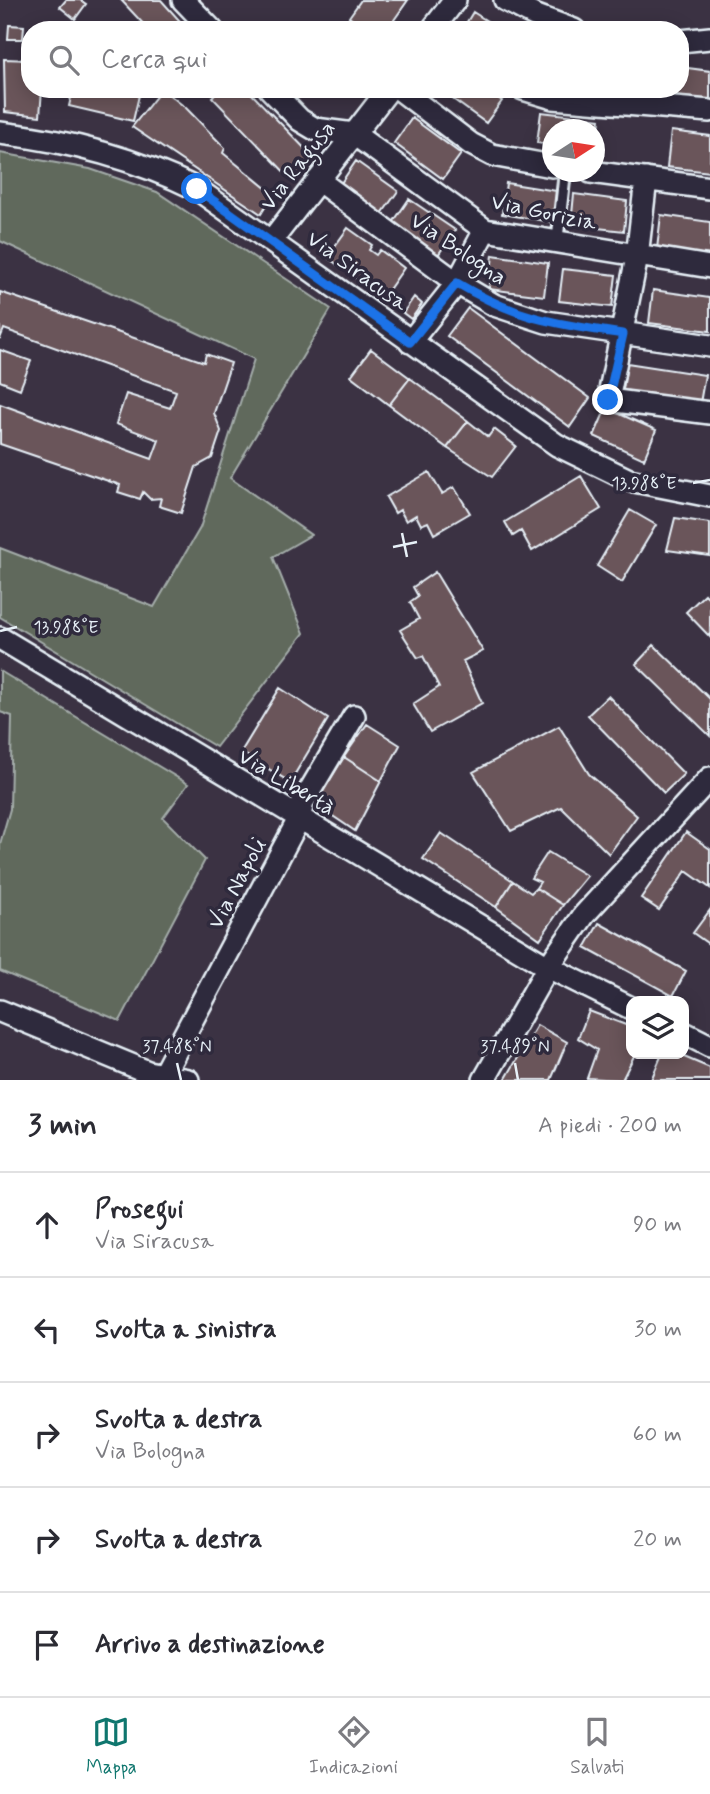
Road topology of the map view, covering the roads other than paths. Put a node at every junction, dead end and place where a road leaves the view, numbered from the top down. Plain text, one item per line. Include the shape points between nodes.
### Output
1 (183, 0) edge
2 (455, 0) edge
3 (505, 0) edge
4 (203, 21) edge
5 (439, 21) edge
6 (553, 21) edge
7 (710, 38) edge
8 (689, 39) edge
9 (279, 98) edge
10 (382, 98) edge
11 (411, 98) edge
12 (553, 98) edge
13 (710, 111) edge
14 (0, 133) edge
15 (354, 134) junction
16 (542, 164) edge
17 (605, 174) edge
18 (646, 179) junction
19 (318, 180) junction
20 (564, 182) edge
21 (710, 188) edge
22 (485, 230) junction
23 (272, 240) junction
24 (557, 243) junction
25 (637, 257) junction
26 (710, 267) edge
27 (457, 283) junction
28 (623, 334) junction
29 (410, 342) junction
30 (710, 346) edge
31 (710, 413) edge
32 (709, 492) edge
33 (0, 638) edge
34 (354, 716) dead end
35 (710, 778) edge
36 (299, 819) junction
37 (548, 967) junction
38 (626, 1006) edge
39 (0, 1012) edge
40 (152, 1076) edge
41 (188, 1080) edge
42 (484, 1080) edge

1 - 4 street
2 - 5 street
3 - 6 street
7 - 8 street
9 - 15 street via 315,129
10 - 15 street, Via Ragusa
11 - 16 street via 492,155
12 - 13 street
14 - 23 street, Via Siracusa via 83,146 157,169 197,189
15 - 19 street, Via Ragusa
15 - 22 street, Via Gorizia
17 - 18 street
18 - 21 street
18 - 25 street
19 - 23 street, Via Ragusa
19 - 27 street, Via Bologna
20 - 24 lane
22 - 24 street, Via Gorizia
22 - 27 street
23 - 29 street, Via Siracusa
24 - 25 street, Via Gorizia
25 - 26 street, Via Gorizia
25 - 28 street
27 - 28 street, Via Bologna via 495,305 546,323
27 - 29 street
28 - 30 street, Via Bologna
28 - 31 street via 608,400
29 - 32 street, Via Siracusa via 556,445 595,466 629,480
33 - 36 street, Via Libertà
34 - 36 street, Via Napoli via 303,802
35 - 37 street via 584,915
36 - 37 street, Via Libertà
36 - 40 street, Via Napoli
37 - 38 street, Via Libertà
37 - 42 street
39 - 40 street
40 - 41 street

